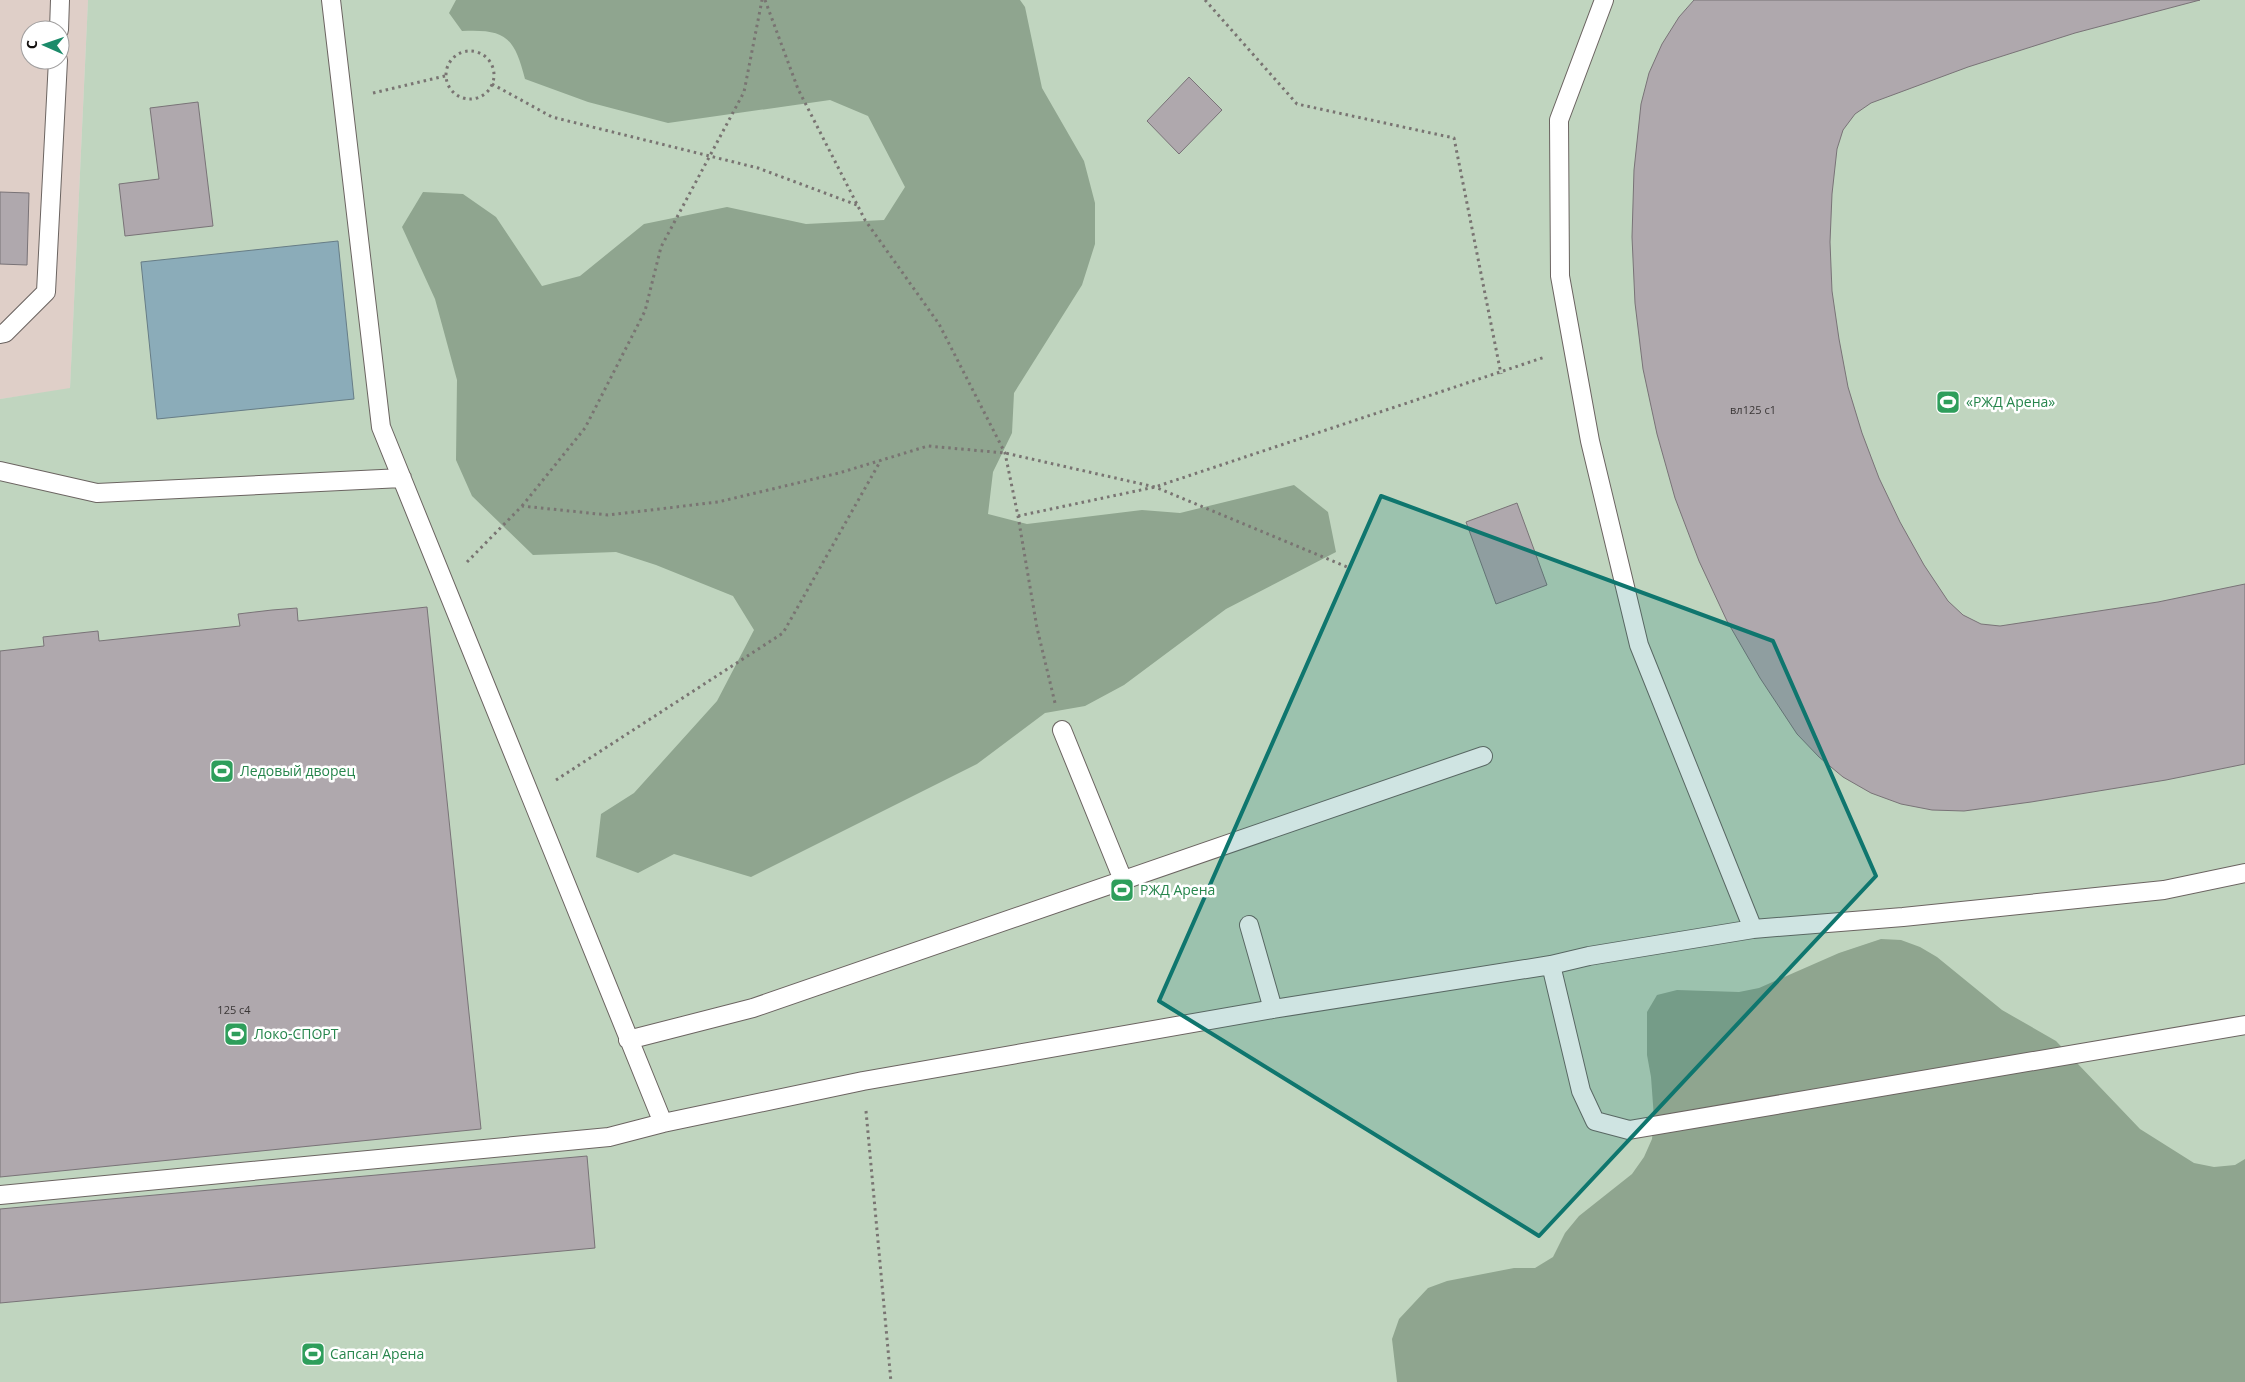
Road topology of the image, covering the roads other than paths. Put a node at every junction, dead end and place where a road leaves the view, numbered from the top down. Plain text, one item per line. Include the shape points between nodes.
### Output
1 (60, 0) edge
2 (331, 0) edge
3 (1604, 0) edge
4 (59, 20) edge
5 (57, 70) edge
6 (0, 334) edge
7 (0, 471) edge
8 (402, 478) junction
9 (1062, 730) road end
10 (1483, 756) dead end
11 (2245, 873) edge
12 (1124, 880) junction
13 (1249, 925) dead end
14 (1753, 929) junction
15 (1551, 965) junction
16 (1274, 1009) junction
17 (2245, 1025) edge
18 (628, 1040) junction
19 (663, 1123) junction
20 (0, 1194) edge

1 - 4 lane
2 - 8 lane via 381,427
3 - 14 lane via 1559,120 1560,276 1590,441 1639,645
5 - 6 lane via 46,292 5,333
7 - 8 lane via 97,493
8 - 18 lane
9 - 12 lane
10 - 12 lane
11 - 14 lane via 2164,890
12 - 18 lane via 753,1008
13 - 16 lane
14 - 15 lane
15 - 16 lane
15 - 17 lane via 1581,1090 1595,1120 1629,1130
16 - 19 lane via 863,1081
18 - 19 lane
19 - 20 lane via 609,1137

